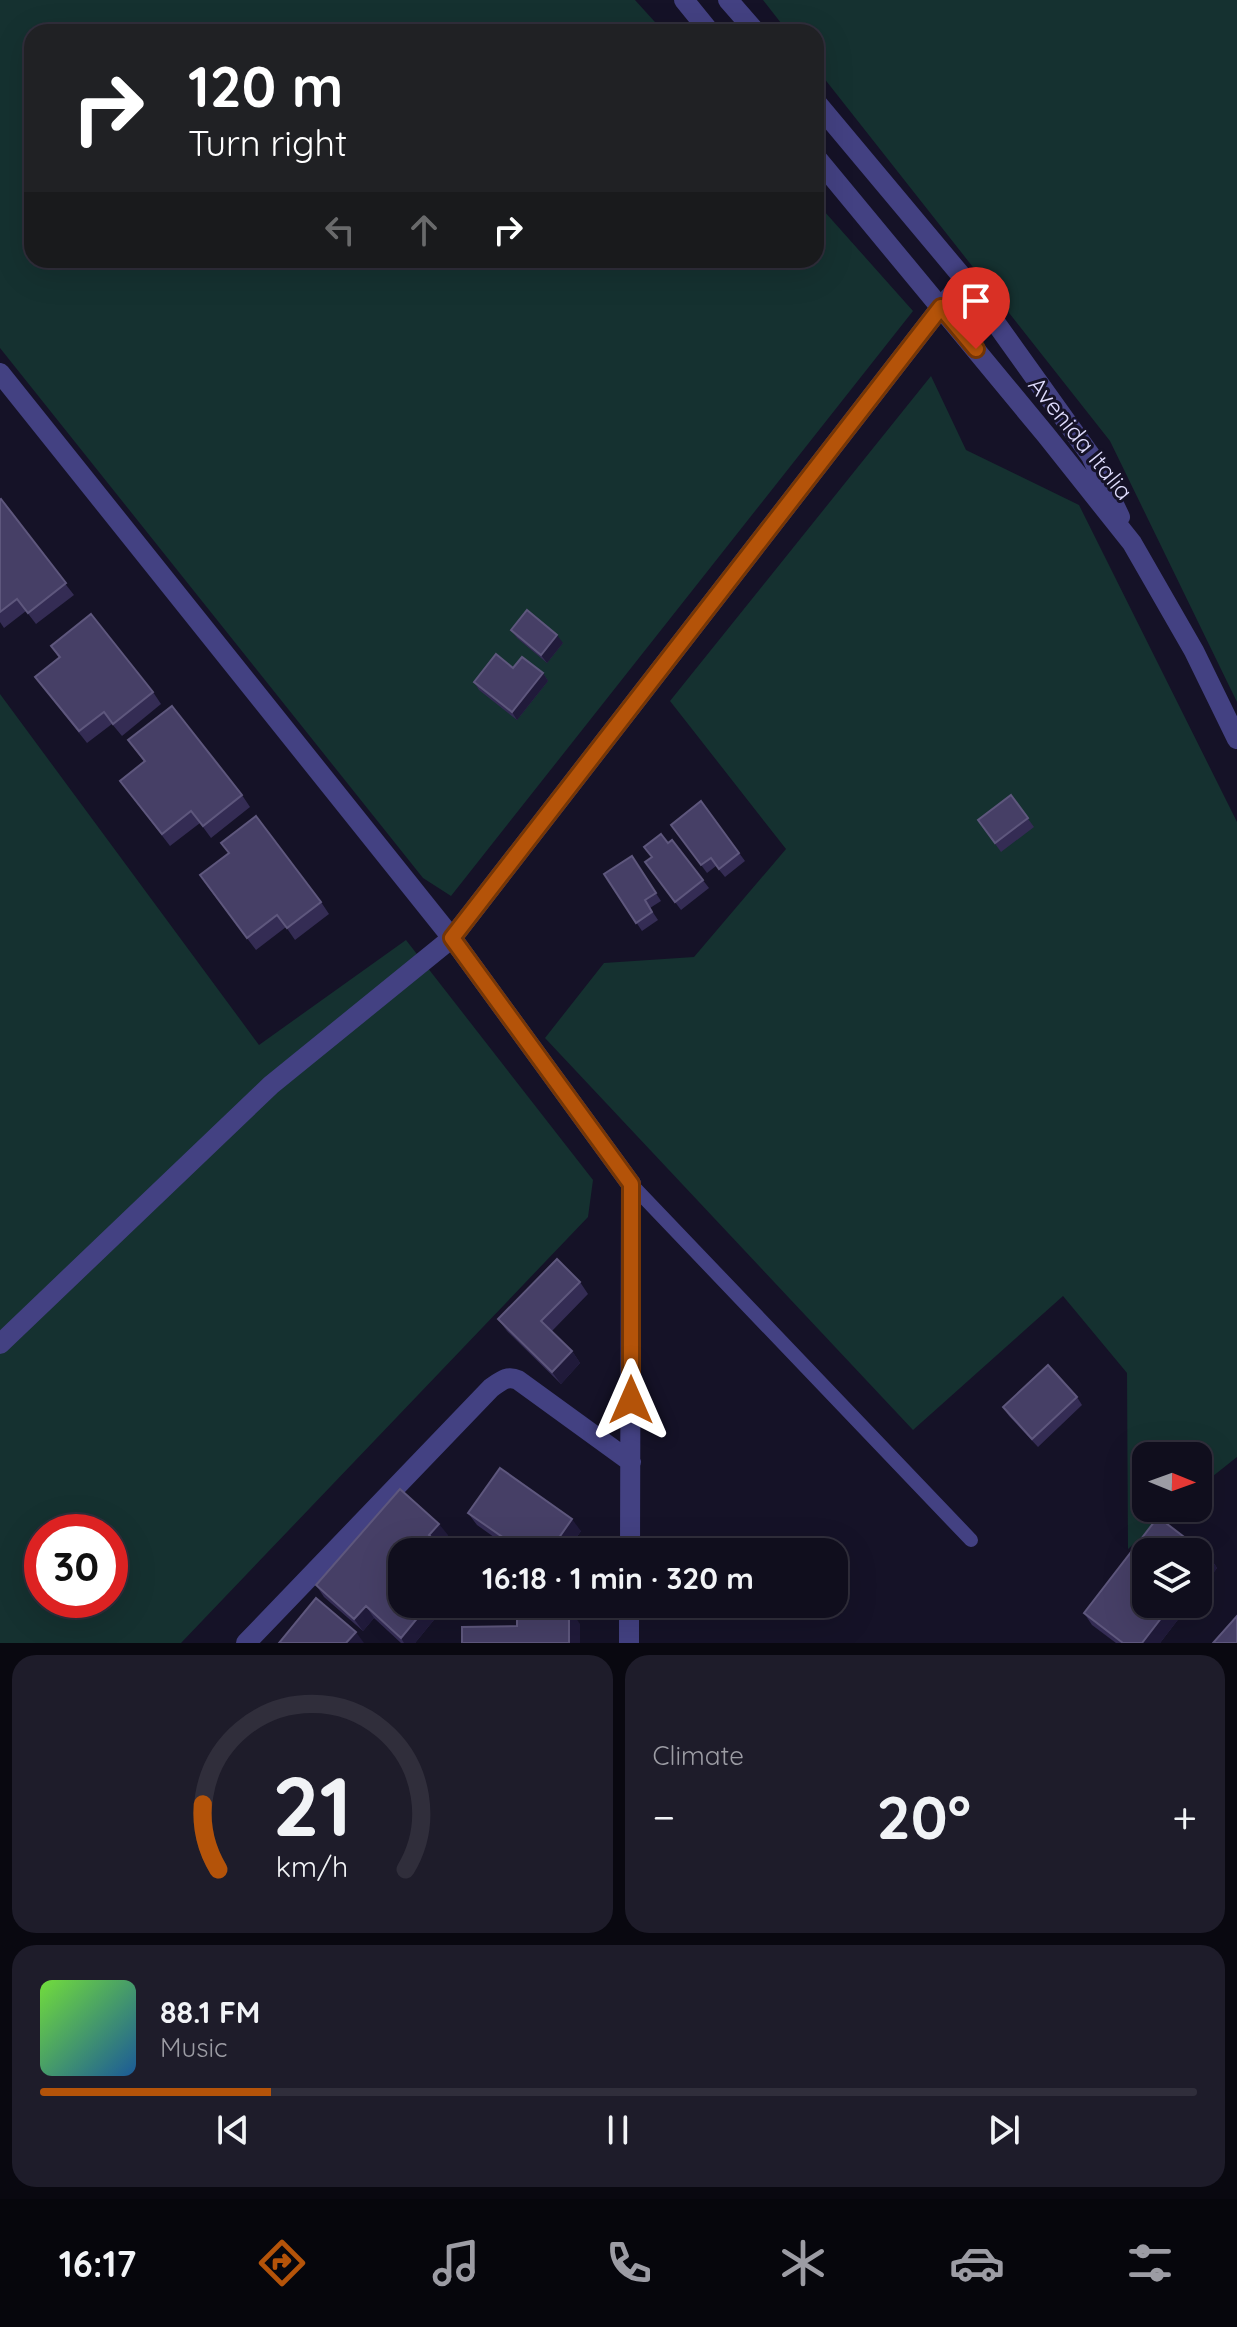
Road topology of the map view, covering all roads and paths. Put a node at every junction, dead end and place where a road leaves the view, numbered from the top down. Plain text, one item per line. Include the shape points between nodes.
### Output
1 (684, 0) edge
2 (728, 0) edge
3 (704, 24) edge
4 (749, 24) edge
5 (824, 112) edge
6 (824, 167) edge
7 (965, 280) junction
8 (941, 307) junction
9 (0, 373) edge
10 (1132, 543) junction
11 (1237, 739) edge
12 (452, 938) junction
13 (631, 1184) junction
14 (0, 1344) edge
15 (631, 1462) junction
16 (630, 1538) edge
17 (971, 1540) dead end
18 (629, 1618) edge
19 (246, 1643) edge
20 (629, 1643) edge

1 - 3 street
2 - 4 street
5 - 7 street
6 - 8 street, Avenida Italia
7 - 8 street
7 - 10 street via 1091,456
8 - 10 street, Avenida Italia
8 - 12 street
9 - 12 street
10 - 11 street, Avenida Italia
12 - 13 street
12 - 14 street via 271,1085
13 - 15 street
13 - 17 lane
15 - 16 street
15 - 19 street via 518,1380 504,1379
18 - 20 street

